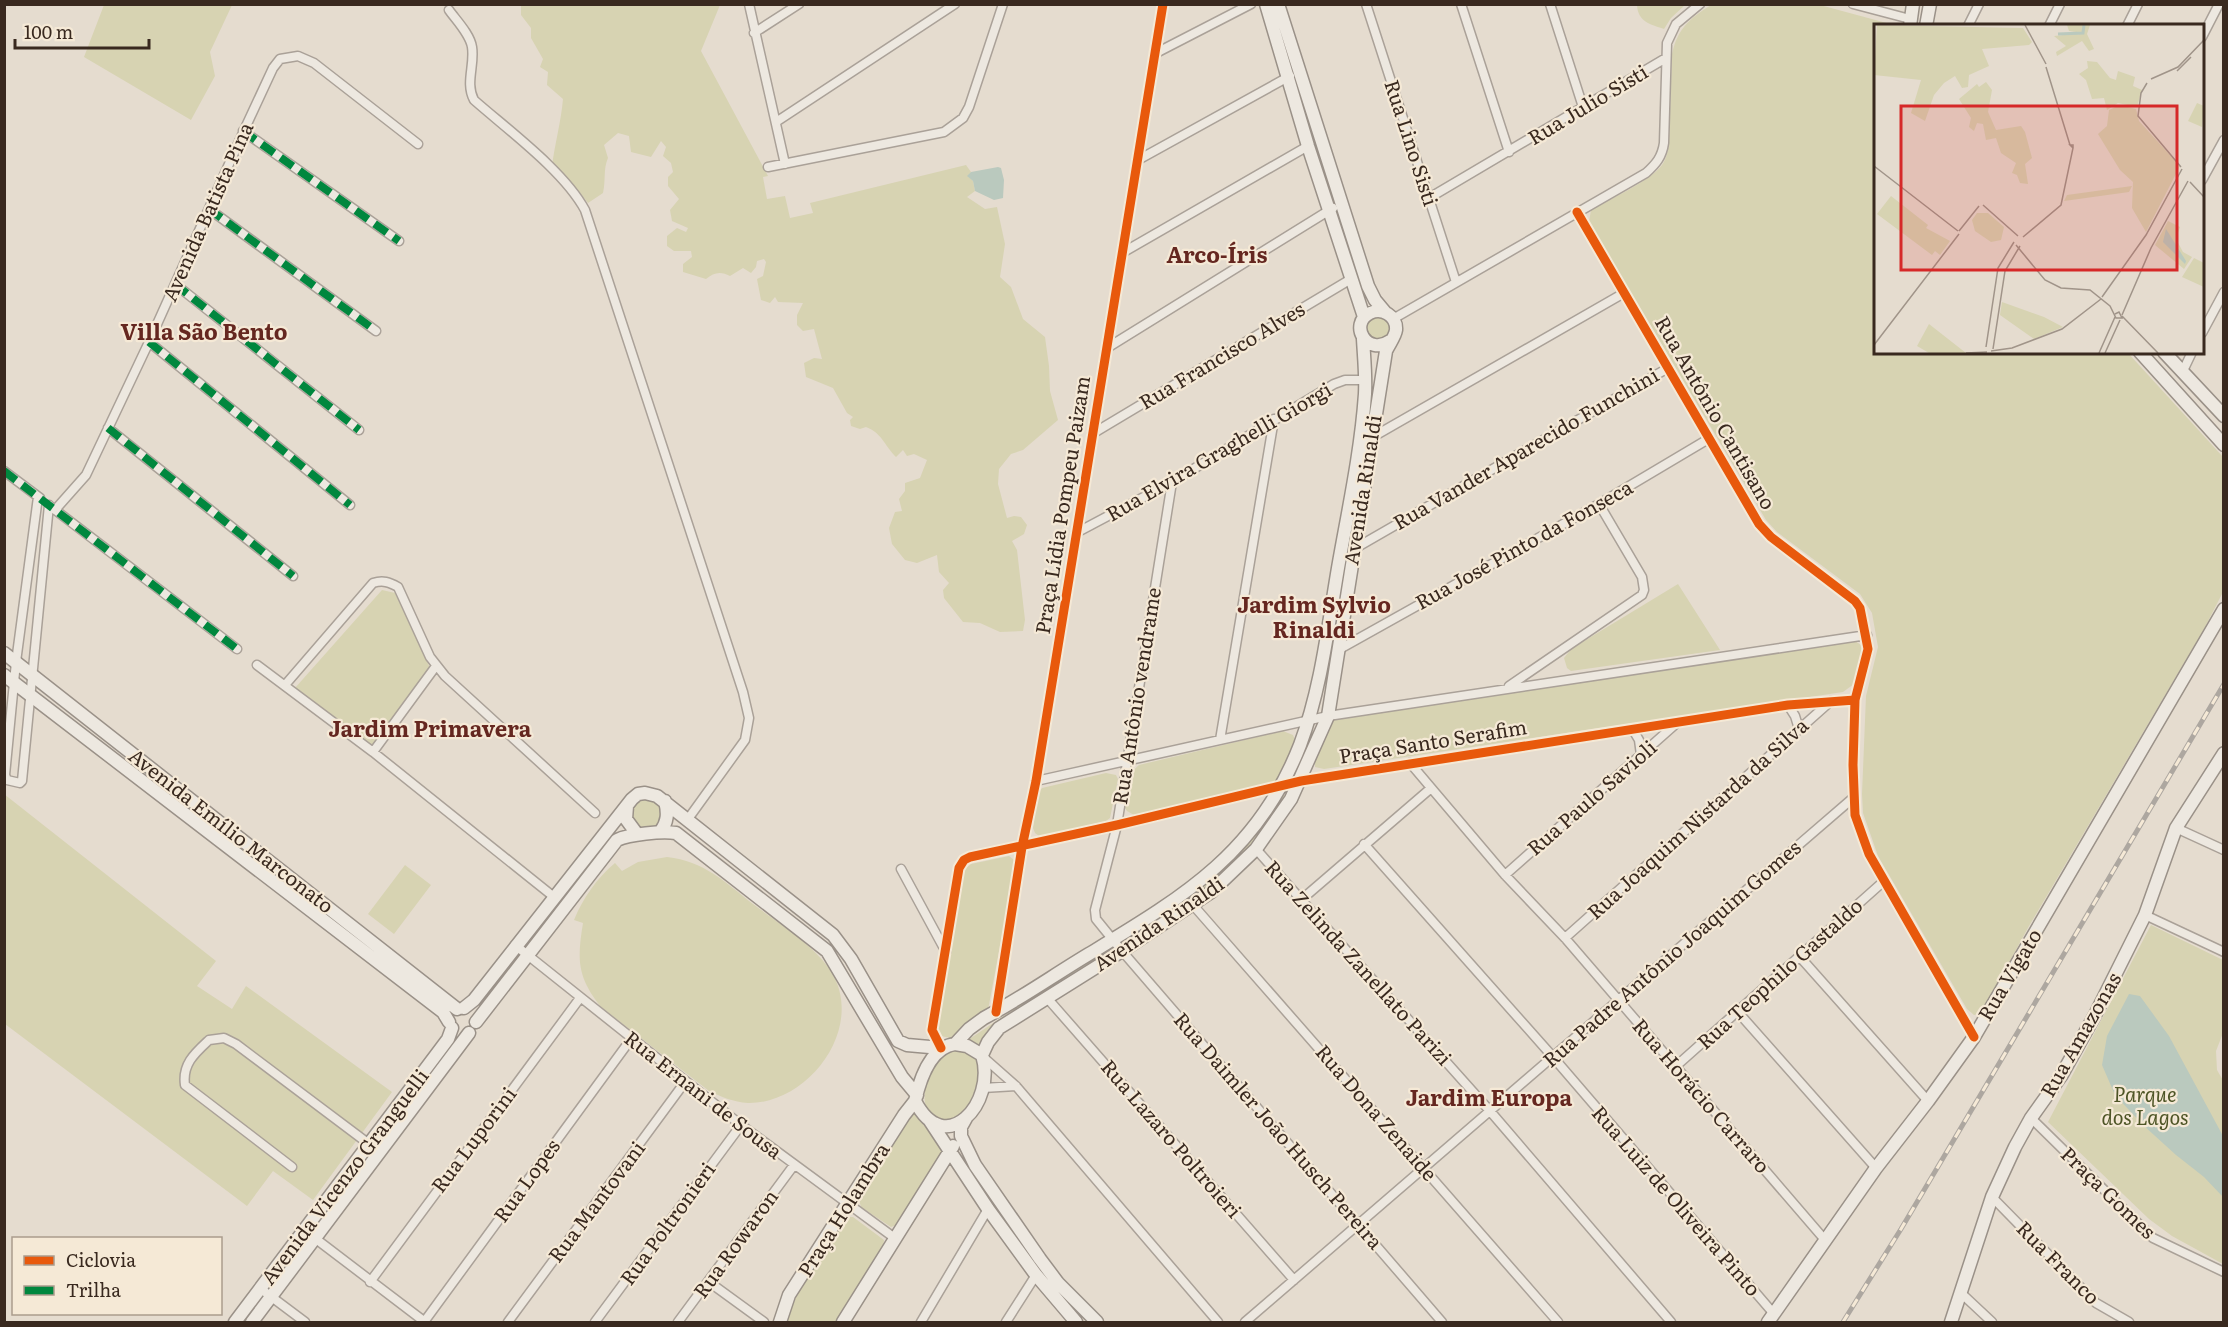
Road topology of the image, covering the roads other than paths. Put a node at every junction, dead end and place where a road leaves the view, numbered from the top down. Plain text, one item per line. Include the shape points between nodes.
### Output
1 (749, 4) edge
2 (799, 4) edge
3 (955, 4) edge
4 (1003, 4) edge
5 (1163, 4) edge
6 (1251, 4) edge
7 (1266, 4) edge
8 (1278, 4) edge
9 (1366, 4) edge
10 (1461, 4) edge
11 (1550, 4) edge
12 (1700, 4) edge
13 (1853, 4) edge
14 (1913, 4) edge
15 (1930, 4) edge
16 (1979, 4) edge
17 (2060, 4) edge
18 (2138, 4) edge
19 (2219, 4) edge
20 (448, 10) dead end
21 (1910, 22) edge
22 (1926, 24) edge
23 (1969, 24) edge
24 (2050, 24) edge
25 (2128, 24) edge
26 (754, 33) junction
27 (2204, 33) edge
28 (1156, 52) junction
29 (1666, 58) junction
30 (1297, 66) junction
31 (1288, 78) junction
32 (1583, 107) junction
33 (776, 122) junction
34 (243, 131) junction
35 (2223, 140) edge
36 (418, 144) dead end
37 (1308, 147) junction
38 (1509, 152) junction
39 (1138, 160) junction
40 (785, 164) junction
41 (768, 167) dead end
42 (2204, 176) edge
43 (1429, 198) junction
44 (1340, 203) junction
45 (209, 209) junction
46 (1329, 211) junction
47 (1577, 212) junction
48 (399, 242) dead end
49 (1122, 253) junction
50 (1351, 279) junction
51 (1456, 282) junction
52 (175, 284) junction
53 (2223, 292) edge
54 (1624, 293) junction
55 (1389, 316) junction
56 (1364, 317) junction
57 (2204, 329) edge
58 (376, 331) dead end
59 (1363, 339) junction
60 (1390, 341) junction
61 (149, 342) junction
62 (1107, 348) junction
63 (2142, 354) edge
64 (2166, 354) edge
65 (2191, 354) edge
66 (1668, 368) junction
67 (2182, 373) junction
68 (1365, 380) junction
69 (2223, 416) edge
70 (1274, 419) junction
71 (108, 428) junction
72 (358, 430) dead end
73 (1092, 434) junction
74 (1371, 438) junction
75 (1710, 438) junction
76 (2223, 445) edge
77 (4, 471) edge
78 (1172, 482) junction
79 (38, 496) junction
80 (1599, 504) junction
81 (350, 505) dead end
82 (52, 507) junction
83 (1076, 533) junction
84 (1353, 549) junction
85 (293, 576) dead end
86 (2223, 609) edge
87 (1867, 635) junction
88 (237, 649) dead end
89 (1338, 650) junction
90 (4, 653) edge
91 (257, 665) dead end
92 (436, 666) junction
93 (13, 673) edge
94 (32, 684) junction
95 (285, 685) junction
96 (1506, 688) junction
97 (1855, 700) junction
98 (1831, 701) junction
99 (1788, 705) junction
100 (1328, 716) junction
101 (1309, 721) junction
102 (1678, 722) junction
103 (1799, 729) junction
104 (1633, 730) junction
105 (1220, 740) junction
106 (373, 752) junction
107 (2223, 753) edge
108 (1641, 755) junction
109 (1127, 762) junction
110 (1410, 763) junction
111 (1036, 781) junction
112 (1301, 781) junction
113 (1281, 786) junction
114 (1430, 789) junction
115 (1853, 798) junction
116 (665, 801) junction
117 (627, 806) junction
118 (595, 813) dead end
119 (688, 819) junction
120 (1117, 825) junction
121 (2176, 828) junction
122 (660, 832) junction
123 (637, 834) junction
124 (1364, 844) junction
125 (1022, 847) junction
126 (1256, 849) junction
127 (2223, 850) edge
128 (901, 869) dead end
129 (1505, 875) junction
130 (1884, 881) junction
131 (554, 897) junction
132 (1301, 900) junction
133 (1193, 905) junction
134 (2145, 915) junction
135 (1564, 938) junction
136 (1113, 939) junction
137 (515, 945) junction
138 (1122, 951) junction
139 (946, 952) junction
140 (2223, 952) edge
141 (528, 956) junction
142 (1800, 957) junction
143 (580, 998) junction
144 (1048, 999) junction
145 (1619, 1000) junction
146 (461, 1008) junction
147 (1737, 1011) junction
148 (996, 1012) junction
149 (476, 1022) junction
150 (450, 1025) junction
151 (469, 1033) junction
152 (1974, 1037) junction
153 (631, 1040) junction
154 (955, 1044) junction
155 (941, 1048) junction
156 (982, 1056) junction
157 (1552, 1057) junction
158 (1675, 1067) junction
159 (685, 1082) junction
160 (1016, 1086) junction
161 (983, 1088) junction
162 (916, 1098) junction
163 (1928, 1101) junction
164 (1490, 1111) junction
165 (2031, 1118) junction
166 (930, 1121) junction
167 (964, 1122) junction
168 (741, 1125) junction
169 (369, 1144) junction
170 (951, 1152) junction
171 (794, 1165) junction
172 (292, 1167) dead end
173 (1424, 1168) junction
174 (1876, 1168) junction
175 (1992, 1197) junction
176 (848, 1205) junction
177 (988, 1209) junction
178 (1359, 1224) junction
179 (316, 1239) junction
180 (896, 1239) junction
181 (1825, 1240) junction
182 (2223, 1272) edge
183 (1036, 1275) junction
184 (1293, 1280) junction
185 (370, 1282) junction
186 (709, 1282) junction
187 (261, 1289) junction
188 (1961, 1293) junction
189 (272, 1298) junction
190 (1771, 1318) edge
191 (424, 1322) edge
192 (235, 1323) edge
193 (252, 1323) edge
194 (305, 1323) edge
195 (508, 1323) edge
196 (595, 1323) edge
197 (678, 1323) edge
198 (764, 1323) edge
199 (780, 1323) edge
200 (843, 1323) edge
201 (921, 1323) edge
202 (1006, 1323) edge
203 (1076, 1323) edge
204 (1097, 1323) edge
205 (1218, 1323) edge
206 (1245, 1323) edge
207 (1442, 1323) edge
208 (1558, 1323) edge
209 (1671, 1323) edge
210 (1951, 1323) edge
211 (1992, 1323) edge
212 (2129, 1323) edge

1 - 26 street
2 - 26 street
3 - 33 street
4 - 40 street via 969,107 955,125 944,132
5 - 28 street, Praça Lídia Pompeu Paizam
6 - 28 street
7 - 31 main road
8 - 30 main road
9 - 43 street, Rua Lino Sisti
10 - 38 street
11 - 32 street
12 - 29 street via 1671,32
13 - 21 street
14 - 21 main road
15 - 22 main road
16 - 23 street
17 - 24 street
18 - 25 street
19 - 27 street
20 - 119 street via 471,43 470,88 474,100 558,175 585,210 743,692 749,718 745,740
26 - 33 street
28 - 39 street, Praça Lídia Pompeu Paizam
29 - 32 street, Rua Julio Sisti
29 - 47 street via 1663,153 1646,173
30 - 31 street
30 - 44 main road
31 - 37 main road
31 - 39 street
32 - 38 street, Rua Julio Sisti
33 - 40 street
34 - 36 street, Avenida Batista Pina via 273,68 280,59 298,56 314,63
34 - 45 street, Avenida Batista Pina
34 - 48 street
35 - 42 street
37 - 46 main road
37 - 49 street
38 - 43 street, Rua Julio Sisti
39 - 49 street, Praça Lídia Pompeu Paizam
40 - 41 street
43 - 51 street, Rua Lino Sisti
44 - 46 street
44 - 55 main road via 1368,286
45 - 52 street, Avenida Batista Pina
45 - 58 street
46 - 50 main road
46 - 62 street
47 - 51 street
47 - 54 street, Rua Antônio Cantisano
49 - 62 street, Praça Lídia Pompeu Paizam
50 - 56 main road
50 - 73 street, Rua Francisco Alves
51 - 55 street
52 - 61 street, Avenida Batista Pina
52 - 72 street
53 - 57 street
54 - 66 street, Rua Antônio Cantisano
54 - 74 street
55 - 56 main road via 1373,311
55 - 60 main road via 1396,331
56 - 59 main road via 1360,328
59 - 60 main road via 1373,346
59 - 68 main road, Avenida Rinaldi
60 - 74 main road, Avenida Rinaldi
61 - 71 street, Avenida Batista Pina
61 - 81 street
62 - 73 street, Praça Lídia Pompeu Paizam
63 - 76 main road
64 - 67 main road
65 - 67 street
66 - 75 street, Rua Antônio Cantisano
66 - 84 street, Rua Vander Aparecido Funchini
67 - 69 main road
68 - 70 street, Rua Elvira Graghelli Giorgi via 1334,384
68 - 101 main road, Avenida Rinaldi via 1357,458
70 - 78 street, Rua Elvira Graghelli Giorgi
70 - 105 street
71 - 82 street, Avenida Batista Pina via 86,475
71 - 85 street
73 - 83 street, Praça Lídia Pompeu Paizam
74 - 84 main road, Avenida Rinaldi
75 - 80 street, Rua José Pinto da Fonseca
75 - 87 street, Rua Antônio Cantisano via 1759,524 1855,600
77 - 79 street
78 - 83 street, Rua Elvira Graghelli Giorgi
78 - 109 street, Rua Antônio vendrame
79 - 82 street
79 - 93 street
80 - 89 street, Rua José Pinto da Fonseca
80 - 96 street via 1642,577 1642,595
82 - 88 street
82 - 94 street
83 - 111 street, Praça Lídia Pompeu Paizam
84 - 89 main road, Avenida Rinaldi
86 - 152 main road, Rua Vigato
87 - 96 street
87 - 97 street, Rua Antônio Cantisano via 1867,660
89 - 100 main road, Avenida Rinaldi
90 - 93 main road, Avenida Emílio Marconato
91 - 95 street
92 - 95 street via 398,587 382,580 373,583
92 - 106 street
92 - 118 street
93 - 94 main road, Avenida Emílio Marconato
93 - 94 main road, Avenida Emílio Marconato
93 - 94 street via 6,777 20,783
94 - 146 main road, Avenida Emílio Marconato
94 - 150 main road, Avenida Emílio Marconato via 443,1012
95 - 106 street
96 - 100 street
97 - 98 street, Praça Santo Serafim
97 - 115 street, Rua Antônio Cantisano
98 - 99 street, Praça Santo Serafim
98 - 103 street, Rua Joaquim Nistarda da Silva
99 - 102 street, Praça Santo Serafim
99 - 103 street
100 - 101 street
100 - 112 main road, Avenida Rinaldi
101 - 105 street
101 - 113 main road, Avenida Rinaldi
102 - 104 street, Praça Santo Serafim
102 - 108 street, Rua Paulo Savioli
103 - 135 street, Rua Joaquim Nistarda da Silva
104 - 108 street
104 - 110 street, Praça Santo Serafim
105 - 109 street
106 - 131 street
107 - 121 main road, Rua Amazonas
108 - 129 street, Rua Paulo Savioli
109 - 111 street
109 - 120 street, Rua Antônio vendrame
110 - 112 street, Praça Santo Serafim
110 - 114 street, Rua Horácio Carraro
111 - 125 street, Praça Lídia Pompeu Paizam
112 - 113 street, Praça Santo Serafim
112 - 126 main road, Avenida Rinaldi
113 - 120 street, Praça Santo Serafim
113 - 136 main road, Avenida Rinaldi via 1253,830 1216,869
114 - 124 street
114 - 129 street, Rua Horácio Carraro
115 - 130 street, Rua Antônio Cantisano via 1862,836
115 - 145 street, Rua Padre Antônio Joaquim Gomes
116 - 117 main road via 645,793 638,794
116 - 119 main road
116 - 122 main road via 667,819
117 - 123 main road via 626,819
117 - 131 main road, Avenida Vicenzo Granguelli
119 - 155 main road via 839,940 898,1041
120 - 125 street, Praça Santo Serafim
120 - 136 street, Rua Antônio vendrame via 1095,910 1096,919
121 - 127 street
121 - 134 main road, Rua Amazonas
122 - 123 main road
122 - 162 main road via 682,836 827,951
123 - 141 main road, Avenida Vicenzo Granguelli via 617,840
124 - 132 street
124 - 157 street, Rua Luiz de Oliveira Pinto
125 - 139 street, Praça Santo Serafim via 970,857 961,864
125 - 148 street, Praça Lídia Pompeu Paizam
126 - 132 street, Rua Zelinda Zanellato Parizi
126 - 133 main road, Avenida Rinaldi via 1228,878
128 - 139 street
129 - 135 street, Rua Horácio Carraro
130 - 142 street, Rua Teophilo Gastaldo
130 - 152 street, Rua Antônio Cantisano
131 - 137 main road, Avenida Vicenzo Granguelli
132 - 164 street, Rua Zelinda Zanellato Parizi
133 - 138 main road, Avenida Rinaldi
133 - 173 street, Rua Dona Zenaide
134 - 140 street
134 - 165 main road, Rua Amazonas via 2061,1076
135 - 145 street, Rua Horácio Carraro
136 - 138 street, Rua Daimler João Husch Pereira
136 - 148 main road, Avenida Rinaldi
137 - 141 street, Rua Ernani de Sousa
137 - 146 main road, Avenida Vicenzo Granguelli via 474,1000
138 - 144 main road, Avenida Rinaldi
138 - 178 street, Rua Daimler João Husch Pereira
139 - 155 street via 932,1030
141 - 143 street, Rua Ernani de Sousa
141 - 149 main road, Avenida Vicenzo Granguelli
142 - 147 street, Rua Teophilo Gastaldo
142 - 163 street
143 - 153 street, Rua Ernani de Sousa
143 - 185 street, Rua Luporini
144 - 156 main road, Avenida Rinaldi via 999,1028
144 - 184 street, Rua Lazaro Poltroieri
145 - 157 street, Rua Padre Antônio Joaquim Gomes
145 - 158 street, Rua Horácio Carraro
146 - 149 main road via 472,1011
146 - 150 main road, Avenida Vicenzo Granguelli via 451,1014
147 - 158 street, Rua Teophilo Gastaldo
147 - 174 street
148 - 154 main road, Avenida Rinaldi via 969,1029
149 - 151 main road, Avenida Vicenzo Granguelli
150 - 151 main road via 458,1033
150 - 169 main road, Avenida Vicenzo Granguelli via 448,1039
151 - 179 main road, Avenida Vicenzo Granguelli
152 - 163 main road, Rua Vigato
153 - 159 street, Rua Ernani de Sousa
153 - 191 street, Rua Lopes
154 - 155 main road, Avenida Rinaldi
154 - 156 main road via 968,1046
155 - 162 main road via 931,1060
156 - 160 street
156 - 161 main road
157 - 164 street, Rua Padre Antônio Joaquim Gomes
157 - 190 street, Rua Luiz de Oliveira Pinto
158 - 181 street, Rua Horácio Carraro
159 - 168 street, Rua Ernani de Sousa
159 - 195 street, Rua Mantovani
160 - 161 street
160 - 205 street
161 - 167 main road
162 - 166 main road
162 - 176 main road, Praça Holambra
163 - 174 main road, Rua Vigato
164 - 173 street, Rua Padre Antônio Joaquim Gomes
164 - 209 street, Rua Zelinda Zanellato Parizi
165 - 175 main road, Rua Amazonas
165 - 182 street, Praça Gomes via 2153,1238
166 - 167 main road via 942,1125
166 - 170 main road
167 - 170 main road
167 - 204 main road via 961,1136 966,1149 1058,1283
168 - 171 street, Rua Ernani de Sousa
168 - 196 street, Rua Poltronieri
169 - 172 street via 236,1044 224,1038 209,1040 189,1060 183,1074 185,1085
169 - 187 main road, Avenida Vicenzo Granguelli
170 - 177 main road
170 - 180 main road
171 - 176 street, Rua Ernani de Sousa
171 - 186 street, Rua Rowaron
173 - 178 street, Rua Padre Antônio Joaquim Gomes
173 - 208 street, Rua Dona Zenaide
174 - 181 main road, Rua Vigato
175 - 188 main road, Rua Amazonas
175 - 212 street, Rua Franco via 2096,1303
176 - 180 street, Rua Ernani de Sousa
176 - 199 main road, Praça Holambra via 789,1295
177 - 183 main road
177 - 201 street
178 - 184 street, Rua Padre Antônio Joaquim Gomes
178 - 207 street, Rua Daimler João Husch Pereira
179 - 185 street
179 - 189 main road, Avenida Vicenzo Granguelli
180 - 200 main road
181 - 190 main road, Rua Vigato
183 - 202 street
183 - 203 main road
184 - 206 street, Rua Padre Antônio Joaquim Gomes
185 - 191 street
186 - 197 street, Rua Rowaron
186 - 198 street
187 - 189 street
187 - 192 main road, Avenida Vicenzo Granguelli
188 - 210 main road, Rua Amazonas
188 - 211 street
189 - 193 main road, Avenida Vicenzo Granguelli
189 - 194 street

